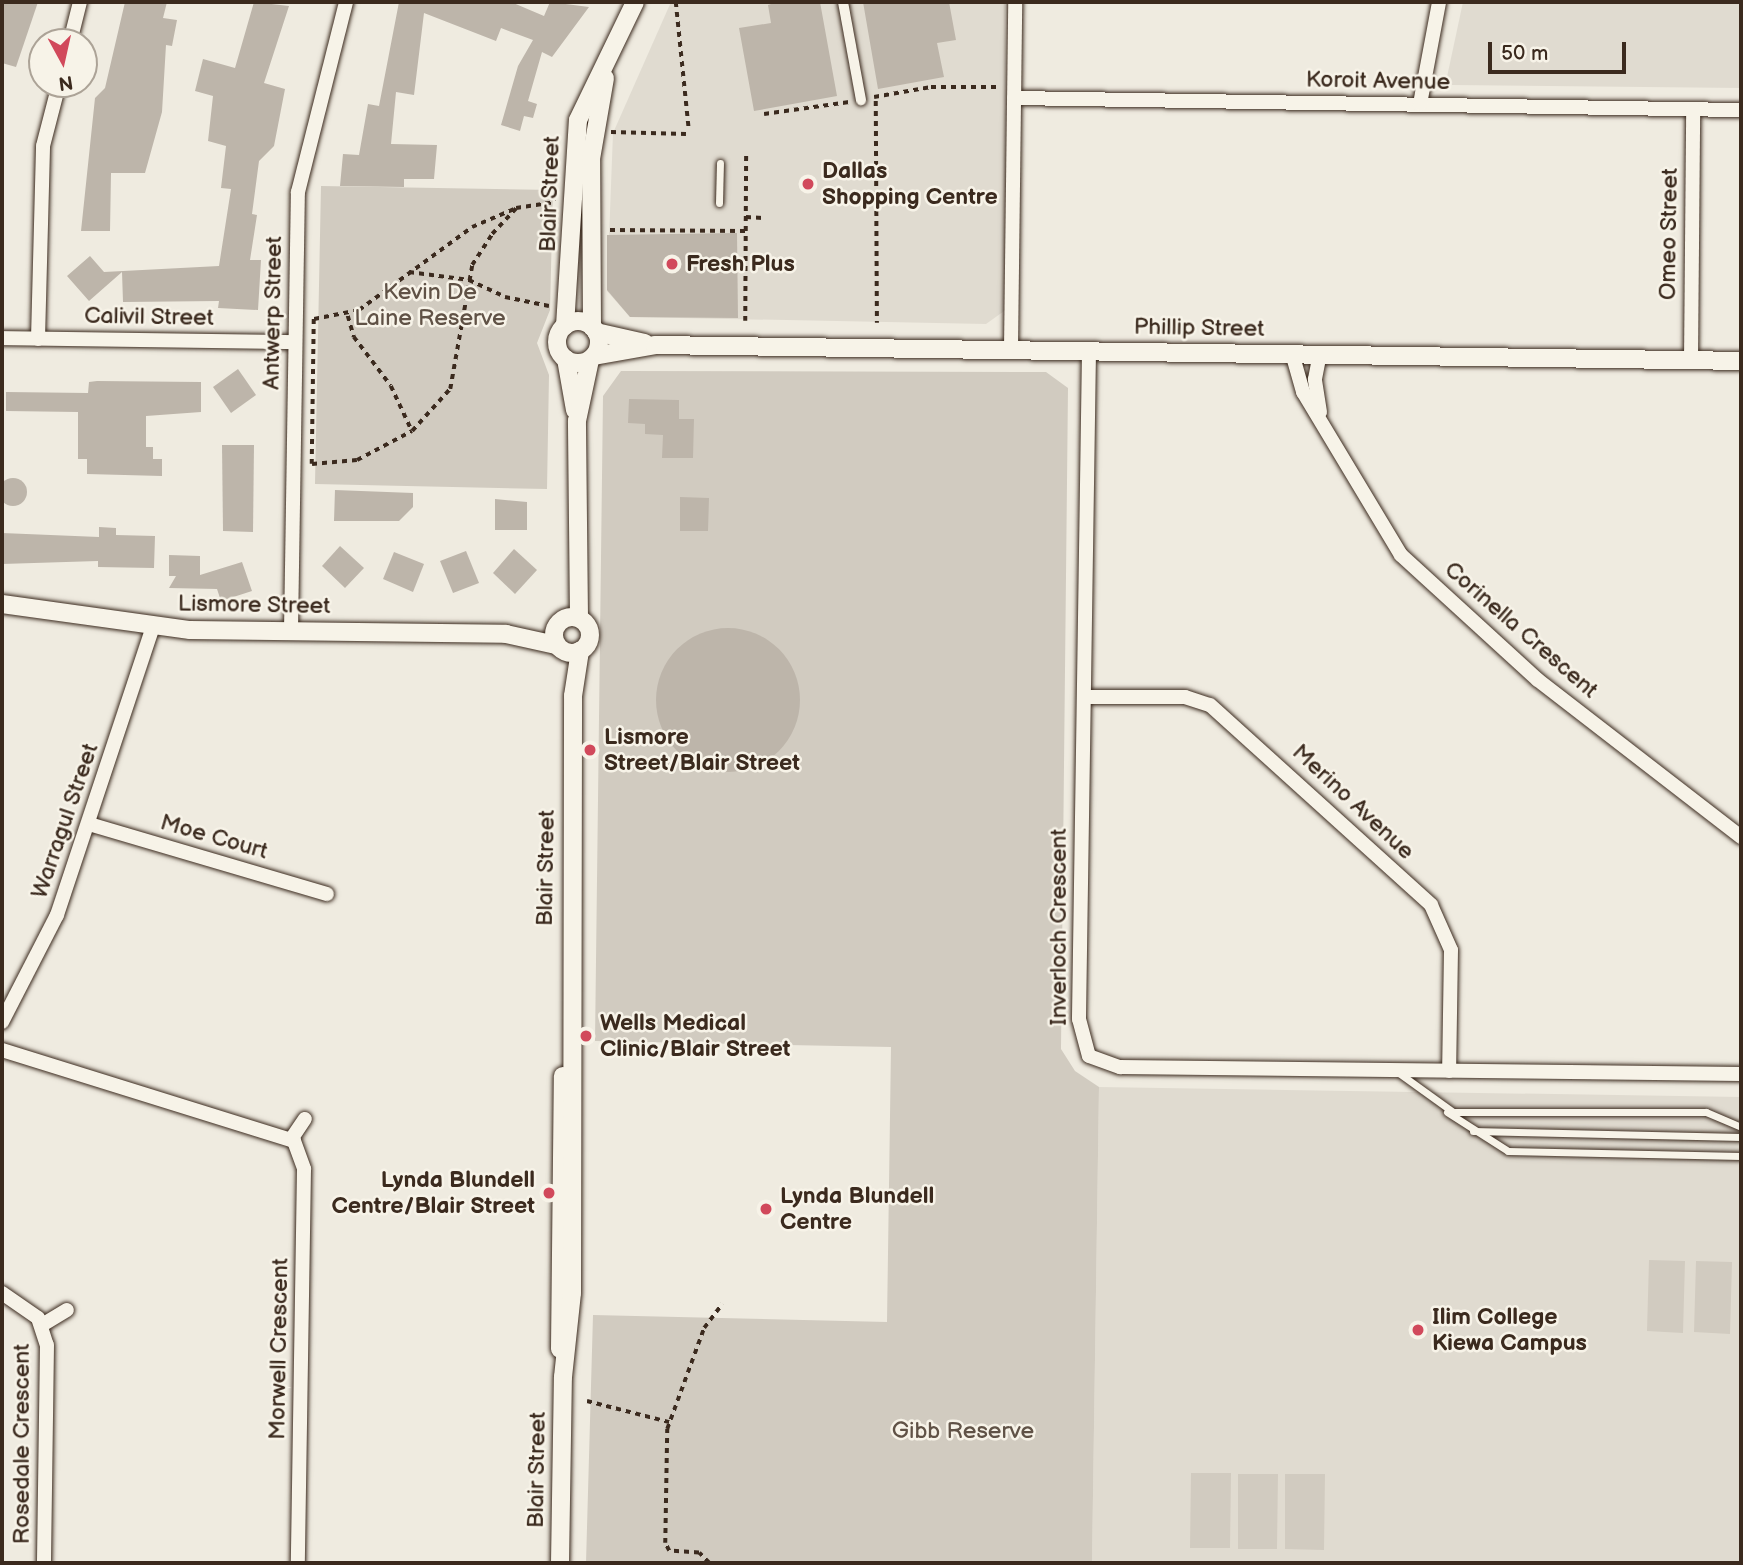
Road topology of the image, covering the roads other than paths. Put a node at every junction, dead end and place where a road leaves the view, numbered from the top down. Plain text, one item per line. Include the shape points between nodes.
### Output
1 (80, 2) edge
2 (346, 2) edge
3 (635, 2) edge
4 (843, 2) edge
5 (1016, 2) edge
6 (1439, 2) edge
7 (74, 28) edge
8 (606, 71) junction
9 (1014, 92) junction
10 (55, 98) edge
11 (861, 100) road end
12 (1420, 104) junction
13 (1693, 109) junction
14 (1741, 110) edge
15 (720, 163) dead end
16 (719, 203) dead end
17 (565, 326) junction
18 (594, 329) junction
19 (2, 338) edge
20 (38, 338) junction
21 (295, 342) junction
22 (655, 345) junction
23 (1011, 349) junction
24 (1089, 351) junction
25 (1292, 354) junction
26 (1320, 354) junction
27 (592, 358) junction
28 (566, 359) junction
29 (1691, 360) junction
30 (1741, 361) edge
31 (1320, 414) junction
32 (577, 421) junction
33 (2, 604) edge
34 (566, 621) junction
35 (153, 626) junction
36 (291, 631) junction
37 (506, 634) junction
38 (559, 647) junction
39 (580, 651) junction
40 (572, 696) junction
41 (1085, 696) junction
42 (89, 824) junction
43 (1741, 837) edge
44 (327, 894) dead end
45 (2, 1022) edge
46 (2, 1050) edge
47 (1395, 1070) junction
48 (1449, 1071) junction
49 (1741, 1074) edge
50 (1442, 1108) junction
51 (305, 1119) dead end
52 (1741, 1127) edge
53 (1473, 1131) junction
54 (1741, 1137) edge
55 (292, 1138) junction
56 (1741, 1156) edge
57 (2, 1293) edge
58 (66, 1310) dead end
59 (42, 1325) junction
60 (44, 1563) edge
61 (298, 1563) edge
62 (560, 1563) edge

1 - 7 street
2 - 21 street, Antwerp Street via 299,177
3 - 8 street, Blair Street
4 - 11 street
5 - 9 street
6 - 12 street
8 - 17 street, Blair Street via 578,120 571,192 573,282
8 - 18 street, Blair Street via 591,159
9 - 12 street, Koroit Avenue
9 - 23 street
10 - 20 street via 43,146
12 - 13 street, Koroit Avenue
13 - 14 street, Koroit Avenue
13 - 29 street, Omeo Street
15 - 16 lane
17 - 18 street, Phillip Street
17 - 28 street, Blair Street via 557,343
18 - 22 street, Phillip Street
18 - 27 street, Blair Street
19 - 20 street, Calivil Street
20 - 21 street, Calivil Street
21 - 36 street, Antwerp Street
22 - 23 street, Phillip Street
22 - 27 street, Phillip Street
23 - 24 street, Phillip Street
24 - 25 street, Phillip Street
24 - 41 street, Inverloch Crescent
25 - 26 street, Phillip Street
25 - 31 street, Corinella Crescent via 1296,379
26 - 29 street, Phillip Street
26 - 31 street, Corinella Crescent via 1315,379
27 - 28 street, Phillip Street
27 - 32 street
28 - 32 street
29 - 30 street, Phillip Street
31 - 43 street, Corinella Crescent via 1401,555 1538,680
32 - 34 street via 575,575
33 - 35 street, Lismore Street
34 - 37 street, Lismore Street
34 - 38 street, Blair Street
34 - 39 street, Blair Street via 590,637
35 - 36 street, Lismore Street
35 - 42 street, Warragul Street
36 - 37 street, Lismore Street
37 - 38 street, Lismore Street
38 - 39 street, Lismore Street
38 - 40 street, Blair Street
39 - 40 street, Blair Street
40 - 62 street, Blair Street via 568,1040 558,1175 556,1310 563,1377
41 - 47 street, Inverloch Crescent via 1079,1019 1089,1056 1120,1067
41 - 48 street, Merino Avenue via 1185,697 1210,705 1431,905 1451,950
42 - 44 street, Moe Court
42 - 45 street, Warragul Street via 53,925
46 - 55 street
47 - 48 street, Inverloch Crescent
47 - 50 lane
48 - 49 street, Inverloch Crescent
50 - 52 lane via 1706,1112
50 - 53 lane
51 - 55 street
53 - 54 lane
53 - 56 lane via 1508,1151
55 - 61 street, Morwell Crescent via 304,1169
57 - 59 street, Rosedale Crescent
58 - 59 street, Rosedale Crescent
59 - 60 street, Rosedale Crescent via 48,1357

